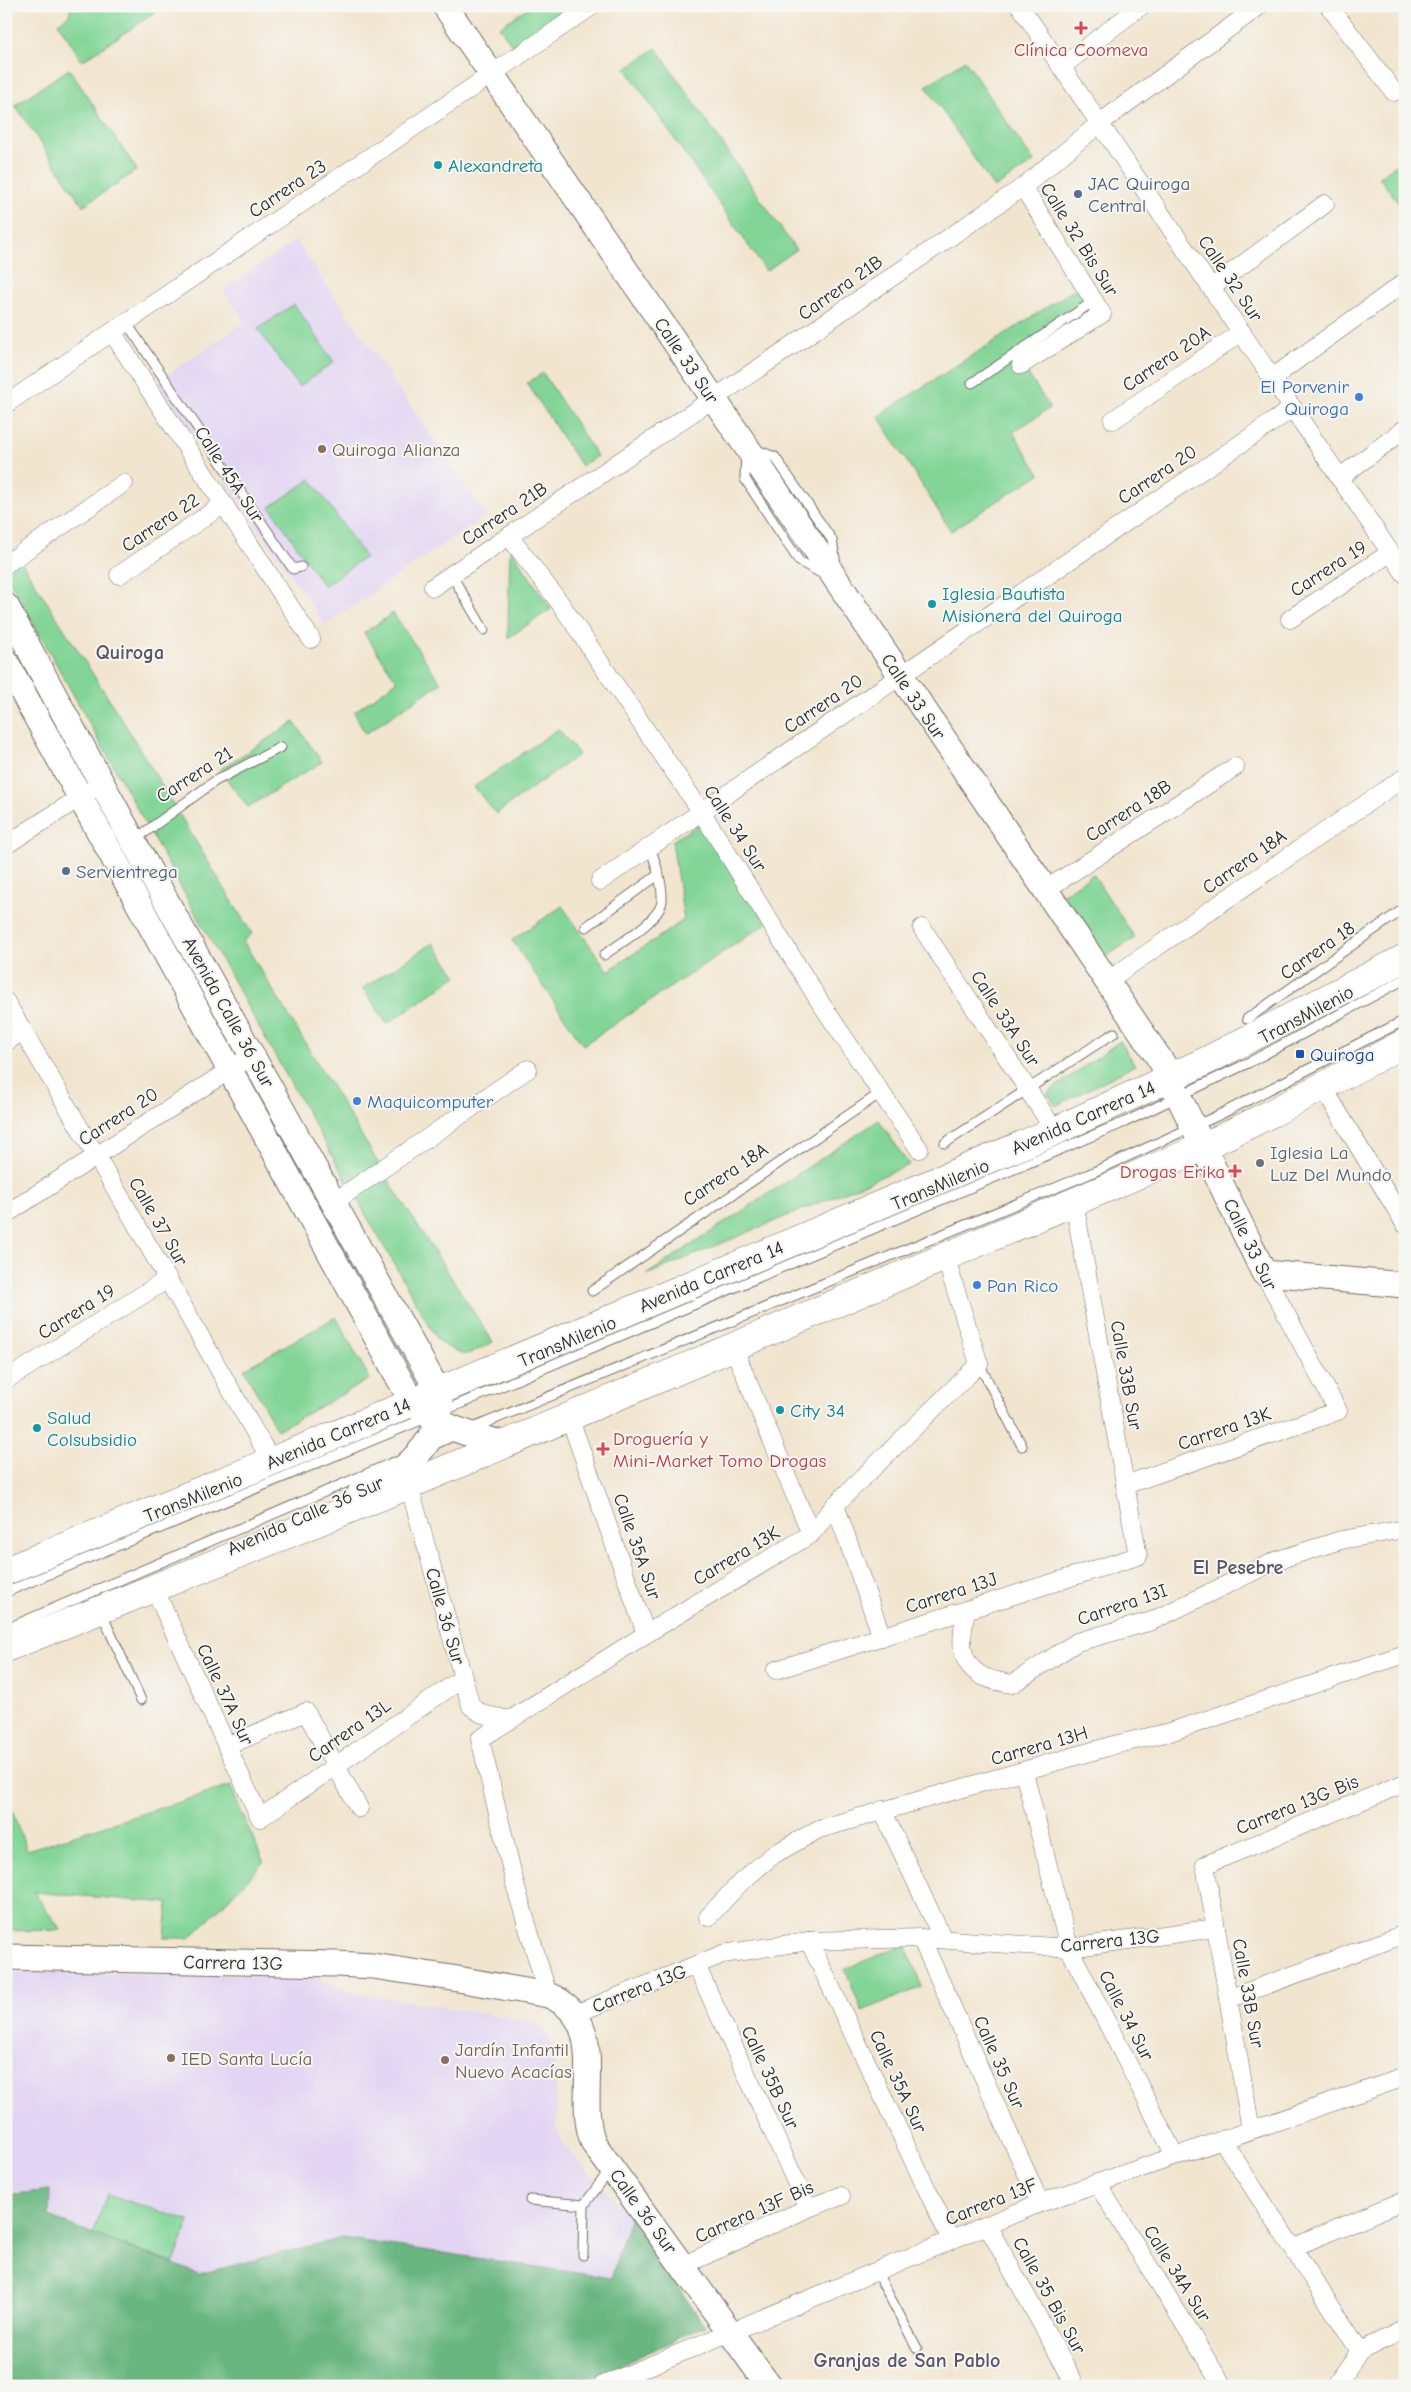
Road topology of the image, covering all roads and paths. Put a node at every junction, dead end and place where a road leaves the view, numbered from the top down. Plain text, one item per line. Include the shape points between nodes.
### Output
1 (445, 6) edge
2 (592, 6) edge
3 (1020, 6) edge
4 (1142, 6) edge
5 (1259, 6) edge
6 (1330, 6) edge
7 (1061, 67) junction
8 (492, 74) junction
9 (1394, 92) dead end
10 (1100, 123) junction
11 (1023, 187) junction
12 (1325, 204) dead end
13 (1405, 282) edge
14 (1212, 288) junction
15 (1098, 307) junction
16 (119, 327) junction
17 (1242, 332) junction
18 (1021, 365) dead end
19 (1272, 378) junction
20 (972, 383) dead end
21 (714, 399) junction
22 (6, 404) edge
23 (1293, 408) junction
24 (1113, 420) dead end
25 (1405, 429) edge
26 (1340, 478) junction
27 (124, 483) dead end
28 (224, 504) junction
29 (509, 536) junction
30 (1390, 553) junction
31 (6, 564) edge
32 (302, 567) dead end
33 (451, 574) junction
34 (1405, 574) edge
35 (119, 575) dead end
36 (433, 586) dead end
37 (6, 606) edge
38 (1290, 619) dead end
39 (484, 630) dead end
40 (311, 639) dead end
41 (6, 662) edge
42 (900, 676) junction
43 (281, 748) dead end
44 (1235, 767) dead end
45 (1405, 776) edge
46 (103, 783) junction
47 (81, 797) junction
48 (701, 812) junction
49 (133, 841) junction
50 (6, 845) edge
51 (650, 846) junction
52 (658, 875) junction
53 (600, 881) dead end
54 (1045, 890) junction
55 (1405, 908) edge
56 (586, 927) dead end
57 (922, 928) dead end
58 (604, 955) dead end
59 (1405, 958) edge
60 (1405, 979) edge
61 (1107, 981) junction
62 (6, 1002) edge
63 (1248, 1019) dead end
64 (1405, 1020) edge
65 (23, 1031) junction
66 (1114, 1033) dead end
67 (6, 1042) edge
68 (1405, 1043) edge
69 (253, 1055) junction
70 (230, 1069) junction
71 (528, 1069) dead end
72 (1324, 1087) junction
73 (1175, 1088) junction
74 (1027, 1089) junction
75 (882, 1092) junction
76 (1055, 1131) junction
77 (1198, 1137) junction
78 (945, 1143) dead end
79 (919, 1149) dead end
80 (96, 1156) junction
81 (334, 1202) junction
82 (1074, 1202) junction
83 (6, 1214) edge
84 (1405, 1224) edge
85 (945, 1256) junction
86 (1264, 1273) junction
87 (168, 1279) junction
88 (1405, 1285) edge
89 (592, 1291) dead end
90 (733, 1346) junction
91 (979, 1364) junction
92 (6, 1380) edge
93 (431, 1408) junction
94 (1338, 1411) joint
95 (569, 1416) junction
96 (462, 1433) junction
97 (505, 1444) junction
98 (1022, 1446) dead end
99 (421, 1450) junction
100 (272, 1462) junction
101 (409, 1485) junction
102 (1125, 1485) junction
103 (835, 1505) junction
104 (1399, 1529) edge
105 (811, 1534) junction
106 (1138, 1556) joint
107 (6, 1571) edge
108 (154, 1588) junction
109 (6, 1592) edge
110 (99, 1609) junction
111 (966, 1610) junction
112 (6, 1629) edge
113 (646, 1634) junction
114 (882, 1637) junction
115 (6, 1648) edge
116 (1405, 1654) edge
117 (776, 1670) dead end
118 (463, 1678) junction
119 (141, 1700) dead end
120 (510, 1720) junction
121 (227, 1746) junction
122 (335, 1766) junction
123 (1024, 1772) junction
124 (1405, 1783) edge
125 (358, 1808) dead end
126 (882, 1810) junction
127 (260, 1818) joint
128 (1205, 1864) joint
129 (708, 1917) dead end
130 (1216, 1928) junction
131 (1405, 1934) edge
132 (921, 1938) junction
133 (943, 1939) junction
134 (809, 1941) junction
135 (1069, 1948) junction
136 (6, 1957) edge
137 (696, 1965) junction
138 (548, 1996) junction
139 (1228, 1999) junction
140 (576, 2014) junction
141 (1405, 2076) edge
142 (1251, 2130) junction
143 (1222, 2140) junction
144 (1175, 2156) junction
145 (612, 2167) junction
146 (1098, 2183) junction
147 (841, 2196) dead end
148 (530, 2200) dead end
149 (1405, 2200) edge
150 (1040, 2203) junction
151 (584, 2205) junction
152 (808, 2208) junction
153 (988, 2224) junction
154 (951, 2240) junction
155 (1294, 2248) junction
156 (583, 2255) dead end
157 (684, 2266) junction
158 (876, 2271) junction
159 (1405, 2329) edge
160 (729, 2331) junction
161 (917, 2348) dead end
162 (1360, 2351) junction
163 (635, 2379) edge
164 (601, 2386) edge
165 (769, 2386) edge
166 (1076, 2386) edge
167 (1223, 2386) edge
168 (1335, 2386) edge

1 - 8 street, Calle 33 Sur
2 - 8 street, Carrera 23
3 - 7 street, Calle 32 Sur
4 - 7 street
5 - 10 street, Carrera 21B
6 - 9 street
7 - 10 street, Calle 32 Sur
8 - 16 street, Carrera 23
8 - 21 street, Calle 33 Sur
10 - 11 street, Carrera 21B
10 - 14 street, Calle 32 Sur
11 - 15 street, Calle 32 Bis Sur
11 - 21 street, Carrera 21B
12 - 14 street
13 - 19 street
14 - 17 street, Calle 32 Sur
15 - 18 street
15 - 20 lane
16 - 22 street, Carrera 23
16 - 28 street, Calle 45A Sur
16 - 32 lane via 294,569
17 - 19 street, Calle 32 Sur
17 - 24 street, Carrera 20A
19 - 23 street, Calle 32 Sur
21 - 29 street, Carrera 21B
21 - 42 street, Calle 33 Sur
23 - 26 street, Calle 32 Sur
23 - 42 street, Carrera 20
25 - 26 street
26 - 30 street, Calle 32 Sur
27 - 31 street
28 - 35 street, Carrera 22
28 - 40 street, Calle 45A Sur
29 - 33 street, Carrera 21B
29 - 48 street, Calle 34 Sur via 560,603
30 - 34 street, Calle 32 Sur
30 - 38 street, Carrera 19
33 - 36 street, Carrera 21B
33 - 39 lane
37 - 46 street, Avenida Calle 36 Sur
41 - 47 street, Avenida Calle 36 Sur
42 - 48 street, Carrera 20
42 - 54 street, Calle 33 Sur
43 - 49 lane, Carrera 21 via 215,781
44 - 54 street, Carrera 18B
45 - 61 street, Carrera 18A
46 - 47 street
46 - 49 street, Avenida Calle 36 Sur
47 - 50 street
47 - 70 street, Avenida Calle 36 Sur
48 - 51 street, Carrera 20
48 - 75 street, Calle 34 Sur via 820,1002
49 - 69 street, Avenida Calle 36 Sur
51 - 52 lane
51 - 53 street, Carrera 20
52 - 56 lane
52 - 58 lane via 662,900 660,910 652,920
54 - 61 street, Calle 33 Sur
55 - 63 lane, Carrera 18
57 - 74 street, Calle 33A Sur
59 - 73 main road, Avenida Carrera 14
60 - 73 lane, TransMilenio via 1248,1063
61 - 73 street, Calle 33 Sur via 1163,1064
62 - 65 street, Calle 37 Sur
64 - 77 lane
65 - 67 street
65 - 80 street, Calle 37 Sur
66 - 74 lane
68 - 72 main road
69 - 70 street, Carrera 20
69 - 81 street, Avenida Calle 36 Sur
70 - 80 street, Carrera 20
70 - 93 street, Avenida Calle 36 Sur
71 - 81 street
72 - 77 main road
72 - 84 street
73 - 76 main road, Avenida Carrera 14
73 - 77 street, Calle 33 Sur
73 - 93 lane, TransMilenio via 1051,1155
74 - 76 street, Calle 33A Sur
74 - 78 lane
75 - 79 street, Calle 34 Sur
75 - 89 lane, Carrera 18A
76 - 93 main road, Avenida Carrera 14
77 - 82 main road
77 - 86 street, Calle 33 Sur
77 - 96 lane via 1089,1174
80 - 83 street, Carrera 20
80 - 87 street, Calle 37 Sur
81 - 93 street, Avenida Calle 36 Sur
82 - 85 main road
82 - 102 street, Calle 33B Sur
85 - 90 main road
85 - 91 street
86 - 88 street
86 - 94 street, Calle 33 Sur
87 - 92 street, Carrera 19
87 - 100 street, Calle 37 Sur
90 - 95 main road
90 - 105 street
91 - 98 lane
91 - 103 street, Carrera 13K
93 - 96 street
93 - 99 street, Avenida Calle 36 Sur
93 - 100 main road, Avenida Carrera 14
93 - 109 lane, TransMilenio
94 - 102 street, Carrera 13K
95 - 97 main road
95 - 113 street, Calle 35A Sur
96 - 97 street
96 - 99 lane
97 - 101 main road
99 - 108 street, Avenida Calle 36 Sur via 405,1466 374,1487 226,1551
99 - 112 lane
100 - 107 main road, Avenida Carrera 14
101 - 108 main road
101 - 118 street, Calle 36 Sur
102 - 106 street, Calle 33B Sur
103 - 105 street, Carrera 13K
103 - 114 street
104 - 111 street, Carrera 13I via 1342,1540 1275,1561 1152,1621 1077,1642 1012,1684 980,1676 965,1662 961,1640
105 - 113 street, Carrera 13K
106 - 111 street, Carrera 13J
108 - 110 main road
108 - 121 street, Calle 37A Sur
110 - 115 main road
110 - 119 lane
111 - 114 street, Carrera 13J
113 - 120 street, Carrera 13K
114 - 117 street, Carrera 13J
116 - 123 street, Carrera 13H via 1170,1732
118 - 120 street, Calle 36 Sur via 471,1706 488,1716
118 - 122 street, Carrera 13L
120 - 138 street, Carrera 13K via 480,1739 516,1888
121 - 122 street via 306,1712
121 - 127 street, Calle 37A Sur
122 - 125 street
122 - 127 street, Carrera 13L
123 - 126 street, Carrera 13H
123 - 135 street, Calle 34 Sur
124 - 128 street, Carrera 13G Bis
126 - 129 street, Carrera 13H via 819,1829 773,1855
126 - 133 street
128 - 130 street, Calle 33B Sur
130 - 135 street, Carrera 13G
130 - 139 street, Calle 33B Sur
131 - 139 street
132 - 133 street, Carrera 13G
132 - 134 street, Carrera 13G
132 - 150 street, Calle 35 Sur
133 - 135 street, Carrera 13G
134 - 137 street, Carrera 13G via 723,1954
134 - 154 street, Calle 35A Sur
135 - 144 street, Calle 34 Sur
136 - 138 street, Carrera 13G via 345,1964 452,1978
137 - 140 street, Carrera 13G
137 - 152 street, Calle 35B Sur
138 - 140 street, Carrera 13G via 561,2000
139 - 142 street, Calle 33B Sur
140 - 145 street, Calle 36 Sur via 587,2051 591,2136
141 - 142 street, Carrera 13F
142 - 143 street, Carrera 13F
143 - 144 street, Carrera 13F
143 - 155 street
144 - 146 street, Carrera 13F
145 - 151 lane
145 - 157 street, Calle 36 Sur
146 - 150 street, Carrera 13F
146 - 167 street, Calle 34A Sur
147 - 152 street, Carrera 13F Bis
148 - 151 lane
149 - 155 street
150 - 153 street, Carrera 13F
151 - 156 lane
152 - 157 street, Carrera 13F Bis
153 - 154 street, Carrera 13F
153 - 166 street, Calle 35 Bis Sur
154 - 158 street, Carrera 13F
155 - 162 street
157 - 160 street, Calle 36 Sur
158 - 160 street, Carrera 13F
158 - 161 lane
159 - 162 street
160 - 163 street, Carrera 13F
160 - 165 street, Calle 36 Sur
162 - 168 street
163 - 164 street, Carrera 13F

